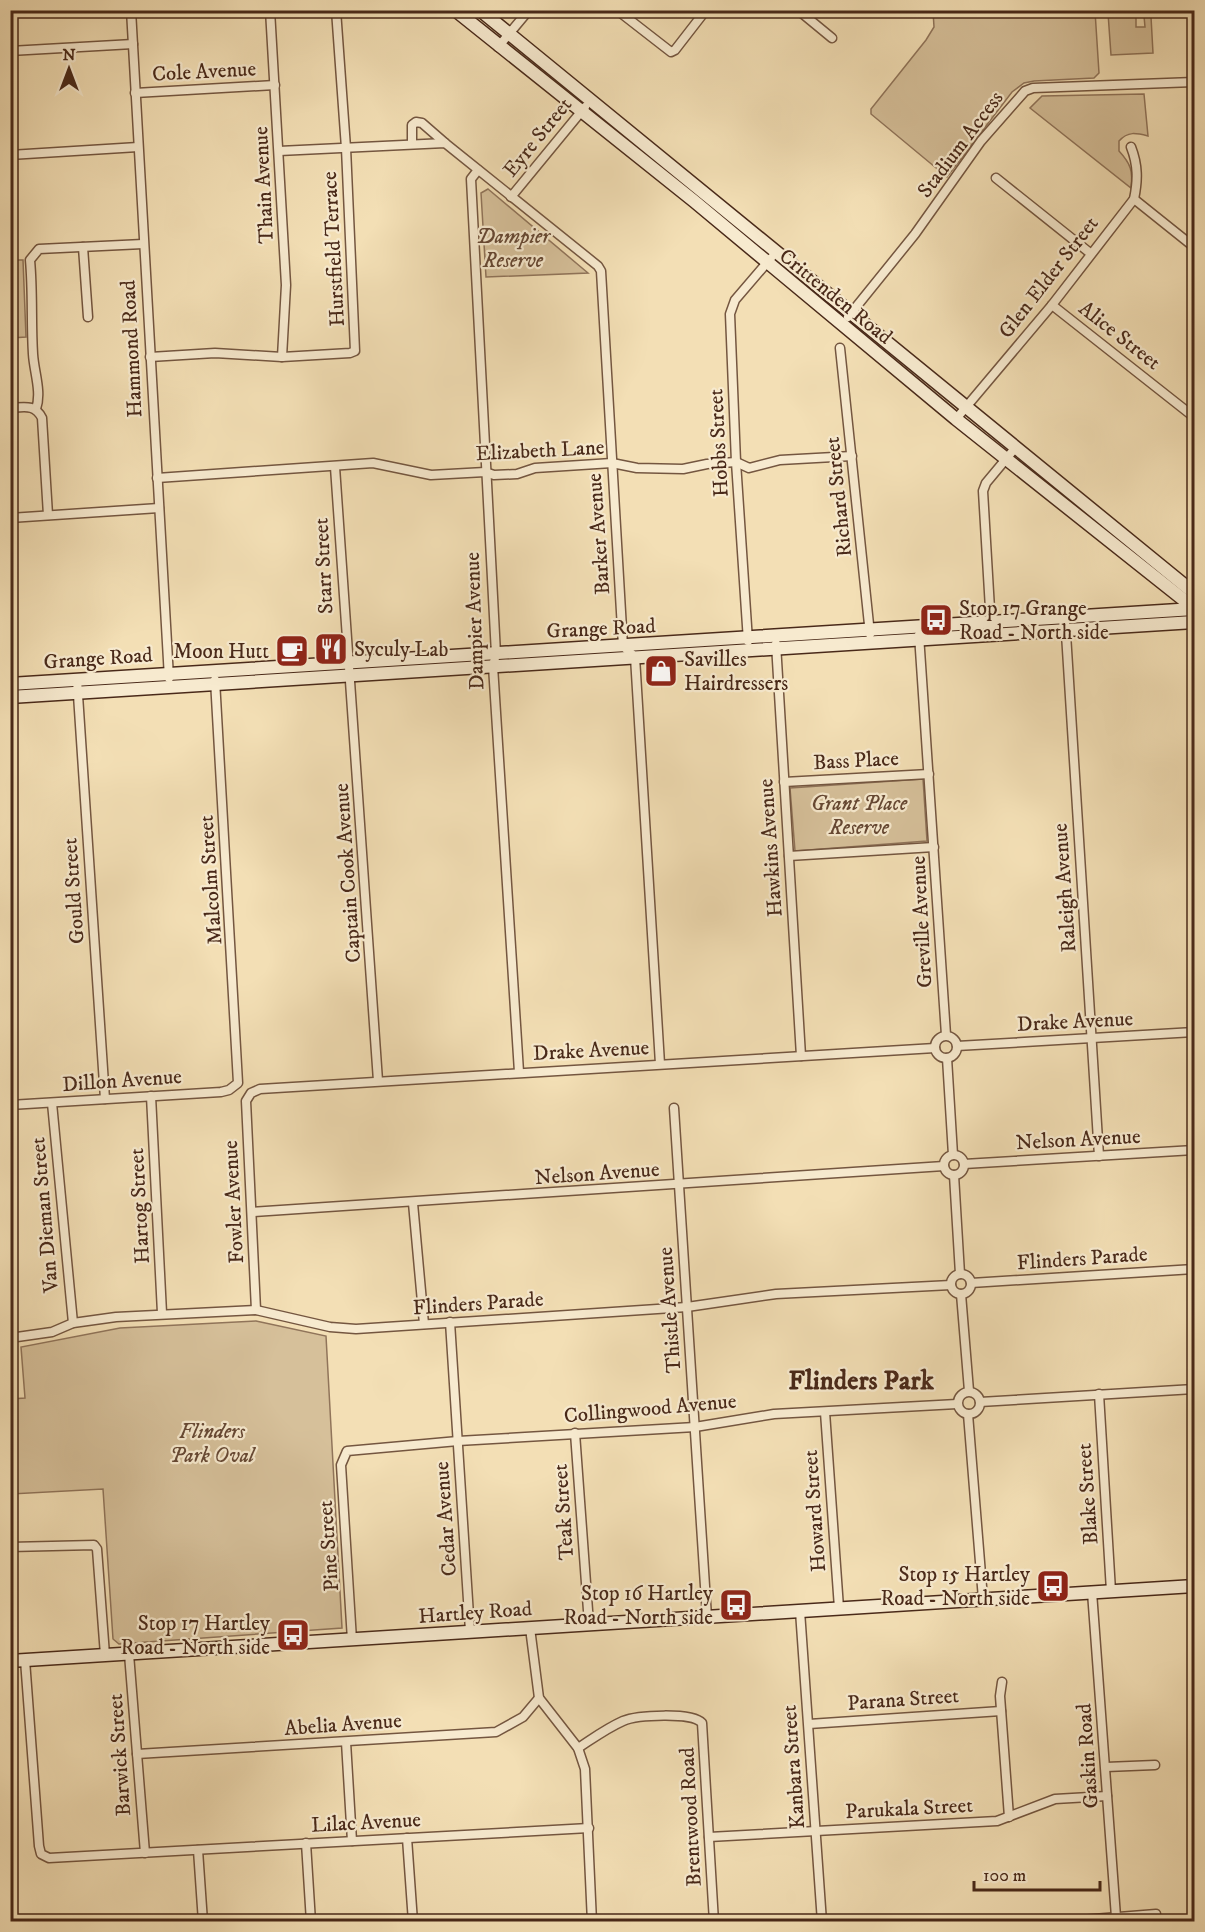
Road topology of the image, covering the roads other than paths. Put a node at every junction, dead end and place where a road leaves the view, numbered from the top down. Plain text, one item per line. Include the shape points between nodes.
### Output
1 (131, 10) edge
2 (270, 10) edge
3 (336, 10) edge
4 (455, 10) edge
5 (480, 10) edge
6 (529, 10) edge
7 (617, 10) edge
8 (706, 10) edge
9 (798, 10) edge
10 (510, 34) junction
11 (832, 38) dead end
12 (133, 44) junction
13 (498, 47) junction
14 (10, 51) edge
15 (1194, 82) edge
16 (275, 85) junction
17 (135, 93) junction
18 (591, 100) junction
19 (582, 112) junction
20 (445, 143) junction
21 (412, 144) junction
22 (138, 147) junction
23 (1131, 147) dead end
24 (346, 148) junction
25 (279, 151) junction
26 (10, 155) edge
27 (478, 170) junction
28 (996, 178) dead end
29 (511, 197) junction
30 (1134, 199) junction
31 (144, 244) junction
32 (83, 247) junction
33 (1194, 247) edge
34 (777, 251) junction
35 (1090, 253) junction
36 (766, 264) junction
37 (1052, 304) junction
38 (852, 312) junction
39 (88, 317) dead end
40 (841, 325) junction
41 (840, 348) dead end
42 (150, 357) junction
43 (282, 357) junction
44 (966, 406) junction
45 (10, 408) edge
46 (36, 409) junction
47 (1194, 417) edge
48 (956, 419) junction
49 (1016, 447) junction
50 (852, 456) junction
51 (1005, 459) junction
52 (736, 462) junction
53 (612, 463) junction
54 (335, 467) junction
55 (485, 472) junction
56 (157, 478) junction
57 (159, 508) junction
58 (48, 515) junction
59 (10, 518) edge
60 (1174, 592) junction
61 (1194, 593) edge
62 (1194, 609) edge
63 (1164, 611) junction
64 (1194, 622) edge
65 (1065, 624) junction
66 (991, 629) junction
67 (919, 633) junction
68 (870, 636) junction
69 (776, 642) junction
70 (748, 644) junction
71 (623, 646) junction
72 (635, 657) junction
73 (495, 660) junction
74 (350, 668) junction
75 (214, 670) junction
76 (169, 680) junction
77 (215, 683) junction
78 (10, 684) edge
79 (77, 686) junction
80 (10, 697) edge
81 (929, 774) junction
82 (784, 782) junction
83 (934, 847) junction
84 (789, 856) junction
85 (1194, 1032) edge
86 (946, 1035) junction
87 (1091, 1038) junction
88 (957, 1046) junction
89 (935, 1048) junction
90 (801, 1056) junction
91 (946, 1058) junction
92 (660, 1064) junction
93 (519, 1072) junction
94 (378, 1081) junction
95 (235, 1087) joint
96 (251, 1093) joint
97 (151, 1096) junction
98 (105, 1099) junction
99 (52, 1103) junction
100 (10, 1105) edge
101 (674, 1108) dead end
102 (1194, 1150) edge
103 (953, 1155) junction
104 (1099, 1156) junction
105 (964, 1164) junction
106 (944, 1166) junction
107 (954, 1175) junction
108 (678, 1186) junction
109 (413, 1203) junction
110 (252, 1212) junction
111 (1194, 1269) edge
112 (960, 1274) junction
113 (971, 1283) junction
114 (951, 1285) junction
115 (961, 1294) junction
116 (687, 1307) junction
117 (256, 1310) junction
118 (162, 1313) junction
119 (450, 1322) junction
120 (73, 1323) junction
121 (423, 1324) junction
122 (10, 1338) edge
123 (1194, 1389) edge
124 (969, 1391) junction
125 (1099, 1394) junction
126 (980, 1402) junction
127 (957, 1404) junction
128 (825, 1412) junction
129 (968, 1414) junction
130 (695, 1427) junction
131 (575, 1434) junction
132 (458, 1441) junction
133 (347, 1451) joint
134 (10, 1548) edge
135 (1194, 1586) edge
136 (1111, 1591) junction
137 (1092, 1592) junction
138 (983, 1599) junction
139 (838, 1608) junction
140 (800, 1611) junction
141 (707, 1617) junction
142 (589, 1624) junction
143 (530, 1628) junction
144 (470, 1631) junction
145 (352, 1640) junction
146 (129, 1654) junction
147 (105, 1655) junction
148 (26, 1660) junction
149 (10, 1661) edge
150 (1002, 1682) dead end
151 (539, 1698) junction
152 (1001, 1711) junction
153 (808, 1724) junction
154 (346, 1742) junction
155 (578, 1748) junction
156 (137, 1754) junction
157 (1155, 1765) dead end
158 (1106, 1767) junction
159 (1107, 1796) junction
160 (1009, 1817) junction
161 (589, 1828) junction
162 (815, 1832) junction
163 (709, 1837) junction
164 (407, 1838) junction
165 (352, 1841) junction
166 (306, 1843) junction
167 (198, 1850) junction
168 (145, 1853) junction
169 (1155, 1914) dead end
170 (1116, 1917) junction
171 (202, 1922) edge
172 (311, 1922) edge
173 (413, 1922) edge
174 (592, 1922) edge
175 (714, 1922) edge
176 (822, 1922) edge
177 (1056, 1922) edge

1 - 12 street, Hammond Road
2 - 16 street, Thain Avenue
3 - 24 street, Hurstfield Terrace
4 - 13 main road, Crittenden Road
5 - 10 main road, Crittenden Road
6 - 10 street
7 - 8 street via 671,52
9 - 11 street
10 - 13 street
10 - 18 main road, Crittenden Road
12 - 14 street
12 - 17 street, Hammond Road
13 - 19 main road, Crittenden Road
15 - 38 street, Stadium Access via 1024,91 981,141 915,234
16 - 17 street, Cole Avenue
16 - 25 street, Thain Avenue
17 - 22 street, Hammond Road
18 - 19 street, Eyre Street
18 - 34 main road, Crittenden Road
19 - 29 street, Eyre Street
19 - 36 main road, Crittenden Road
20 - 21 street
20 - 21 street, Barker Avenue via 417,122 412,125
20 - 27 street, Barker Avenue
21 - 24 street
22 - 26 street
22 - 31 street, Hammond Road
23 - 30 street via 1137,161
24 - 25 street
24 - 43 street, Hurstfield Terrace via 357,345 350,353
25 - 43 street, Thain Avenue via 286,285
27 - 29 street, Barker Avenue
27 - 55 street, Dampier Avenue via 471,179
28 - 35 street
29 - 53 street, Barker Avenue via 601,271
30 - 33 street
30 - 35 street, Glen Elder Street
31 - 32 street
31 - 42 street, Hammond Road
32 - 39 street
32 - 46 street via 39,249 30,260 35,380 40,397
34 - 36 street, Hobbs Street
34 - 38 main road, Crittenden Road
35 - 37 street, Glen Elder Street
36 - 40 main road, Crittenden Road
36 - 52 street, Hobbs Street via 735,300 730,314
37 - 44 street, Glen Elder Street
37 - 47 street, Alice Street
38 - 40 street, Stadium Access
38 - 44 main road, Crittenden Road
40 - 48 main road, Crittenden Road
41 - 50 street, Richard Street
42 - 43 street, Hurstfield Terrace via 215,353
42 - 56 street, Hammond Road
44 - 48 street, Glen Elder Street
44 - 49 main road, Crittenden Road
45 - 46 street
46 - 58 street via 42,418
48 - 51 main road, Crittenden Road
49 - 51 street
49 - 61 main road, Crittenden Road
50 - 52 street, Elizabeth Lane via 780,460 749,468
50 - 68 street, Richard Street
51 - 60 main road, Crittenden Road
51 - 66 street via 982,491
52 - 53 street, Elizabeth Lane via 683,469
52 - 70 street, Hobbs Street
53 - 55 street, Elizabeth Lane via 535,468 517,474
53 - 71 street, Barker Avenue
54 - 55 street, Elizabeth Lane via 373,463 418,474
54 - 56 street, Elizabeth Lane
54 - 74 street, Starr Street
55 - 73 street, Dampier Avenue
56 - 57 street, Hammond Road
57 - 58 street
57 - 76 street, Hammond Road
58 - 59 street
60 - 62 main road, Crittenden Road
60 - 63 main road via 1174,602
62 - 63 main road, Grange Road
63 - 65 main road, Grange Road
64 - 65 main road, Grange Road
65 - 66 main road, Grange Road
65 - 87 street, Raleigh Avenue
66 - 67 main road, Grange Road
67 - 68 main road, Grange Road
67 - 81 street, Greville Avenue
68 - 69 main road, Grange Road
69 - 70 main road, Grange Road
69 - 82 street, Hawkins Avenue
70 - 71 main road, Grange Road
70 - 72 main road, Grange Road
71 - 72 street
71 - 73 main road, Grange Road
72 - 73 main road, Grange Road
72 - 92 street
73 - 74 main road, Grange Road
73 - 93 street, Dampier Avenue
74 - 75 main road, Grange Road
74 - 77 main road, Grange Road
74 - 94 street, Captain Cook Avenue
75 - 76 main road, Grange Road
75 - 77 street, Malcolm Street
76 - 77 main road, Grange Road
76 - 79 main road, Grange Road
77 - 95 street, Malcolm Street via 240,1078
78 - 79 main road, Grange Road
79 - 80 main road, Grange Road
79 - 98 street, Gould Street
81 - 82 street, Bass Place
81 - 83 street, Greville Avenue
82 - 84 street, Hawkins Avenue
83 - 84 street
83 - 86 street, Greville Avenue
84 - 90 street, Hawkins Avenue
85 - 87 street, Drake Avenue
86 - 88 street via 954,1038
86 - 89 street via 938,1039
87 - 88 street, Drake Avenue
87 - 104 street, Raleigh Avenue
88 - 91 street via 955,1054
89 - 90 street, Drake Avenue
89 - 91 street
90 - 92 street, Drake Avenue
91 - 103 street
92 - 93 street, Drake Avenue
93 - 94 street, Drake Avenue
94 - 96 street, Drake Avenue via 260,1089
95 - 97 street, Dillon Avenue via 221,1092
96 - 110 street, Fowler Avenue via 246,1101
97 - 98 street, Dillon Avenue
97 - 118 street, Hartog Street
98 - 99 street, Dillon Avenue
99 - 100 street, Dillon Avenue
99 - 120 street, Van Dieman Street
101 - 108 street, Thistle Avenue
102 - 104 street, Nelson Avenue
103 - 105 street
103 - 106 street
104 - 105 street, Nelson Avenue
105 - 107 street via 962,1171
106 - 107 street
106 - 108 street, Nelson Avenue
107 - 112 street
108 - 109 street, Nelson Avenue
108 - 116 street, Thistle Avenue
109 - 110 street, Nelson Avenue
109 - 121 street
110 - 117 street, Fowler Avenue
111 - 113 street, Flinders Parade
112 - 113 street via 968,1276
112 - 114 street
113 - 115 street via 969,1290
114 - 115 street
114 - 116 street, Flinders Parade via 776,1294
115 - 124 street
116 - 119 street, Flinders Parade
116 - 130 street, Thistle Avenue
117 - 118 street, Flinders Parade
117 - 121 street, Flinders Parade via 330,1327
118 - 120 street, Flinders Parade
119 - 121 street, Flinders Parade
119 - 132 street, Cedar Avenue
120 - 122 street, Flinders Parade via 52,1332
123 - 125 street
124 - 126 street
124 - 127 street via 960,1395
125 - 126 street
125 - 136 street, Blake Street
126 - 129 street via 978,1410
127 - 128 street, Collingwood Avenue
127 - 129 street
128 - 130 street, Collingwood Avenue via 774,1414
128 - 139 street, Howard Street
129 - 138 street
130 - 131 street, Collingwood Avenue
130 - 141 street, Thistle Avenue
131 - 132 street, Collingwood Avenue
131 - 142 street, Teak Street
132 - 133 street, Collingwood Avenue
132 - 144 street, Cedar Avenue
133 - 145 street, Pine Street via 341,1465
134 - 147 street via 94,1545
135 - 136 main road, Hartley Road
136 - 137 main road, Hartley Road
137 - 138 main road, Hartley Road
137 - 158 street, Gaskin Road
138 - 139 main road, Hartley Road
139 - 140 main road, Hartley Road
140 - 141 main road, Hartley Road
140 - 153 street, Kanbara Street
141 - 142 main road, Hartley Road
142 - 143 main road, Hartley Road
143 - 144 main road, Hartley Road
143 - 151 street
144 - 145 main road, Hartley Road
145 - 146 main road, Hartley Road
146 - 147 main road, Hartley Road
146 - 156 street, Barwick Street
147 - 148 main road, Hartley Road
148 - 149 main road, Hartley Road
148 - 168 street, Lilac Avenue via 41,1854 49,1858
150 - 152 street
151 - 154 street, Abelia Avenue via 523,1717 496,1732
151 - 155 street
152 - 153 street, Parana Street
152 - 160 street
153 - 162 street, Kanbara Street
154 - 156 street, Abelia Avenue
154 - 165 street
155 - 161 street via 585,1769
155 - 163 street, Brentwood Road via 626,1720 692,1716 699,1719 703,1728
156 - 168 street, Barwick Street
157 - 158 street
158 - 159 street, Gaskin Road
159 - 160 street, Parukala Street via 1055,1799
159 - 170 street, Gaskin Road
160 - 162 street, Parukala Street via 997,1821
161 - 164 street, Lilac Avenue
161 - 174 street
162 - 163 street, Parukala Street
162 - 176 street, Kanbara Street
163 - 175 street, Brentwood Road
164 - 165 street, Lilac Avenue
164 - 173 street
165 - 166 street, Lilac Avenue
166 - 167 street, Lilac Avenue
166 - 172 street
167 - 168 street, Lilac Avenue
167 - 171 street
169 - 170 street
170 - 177 street

